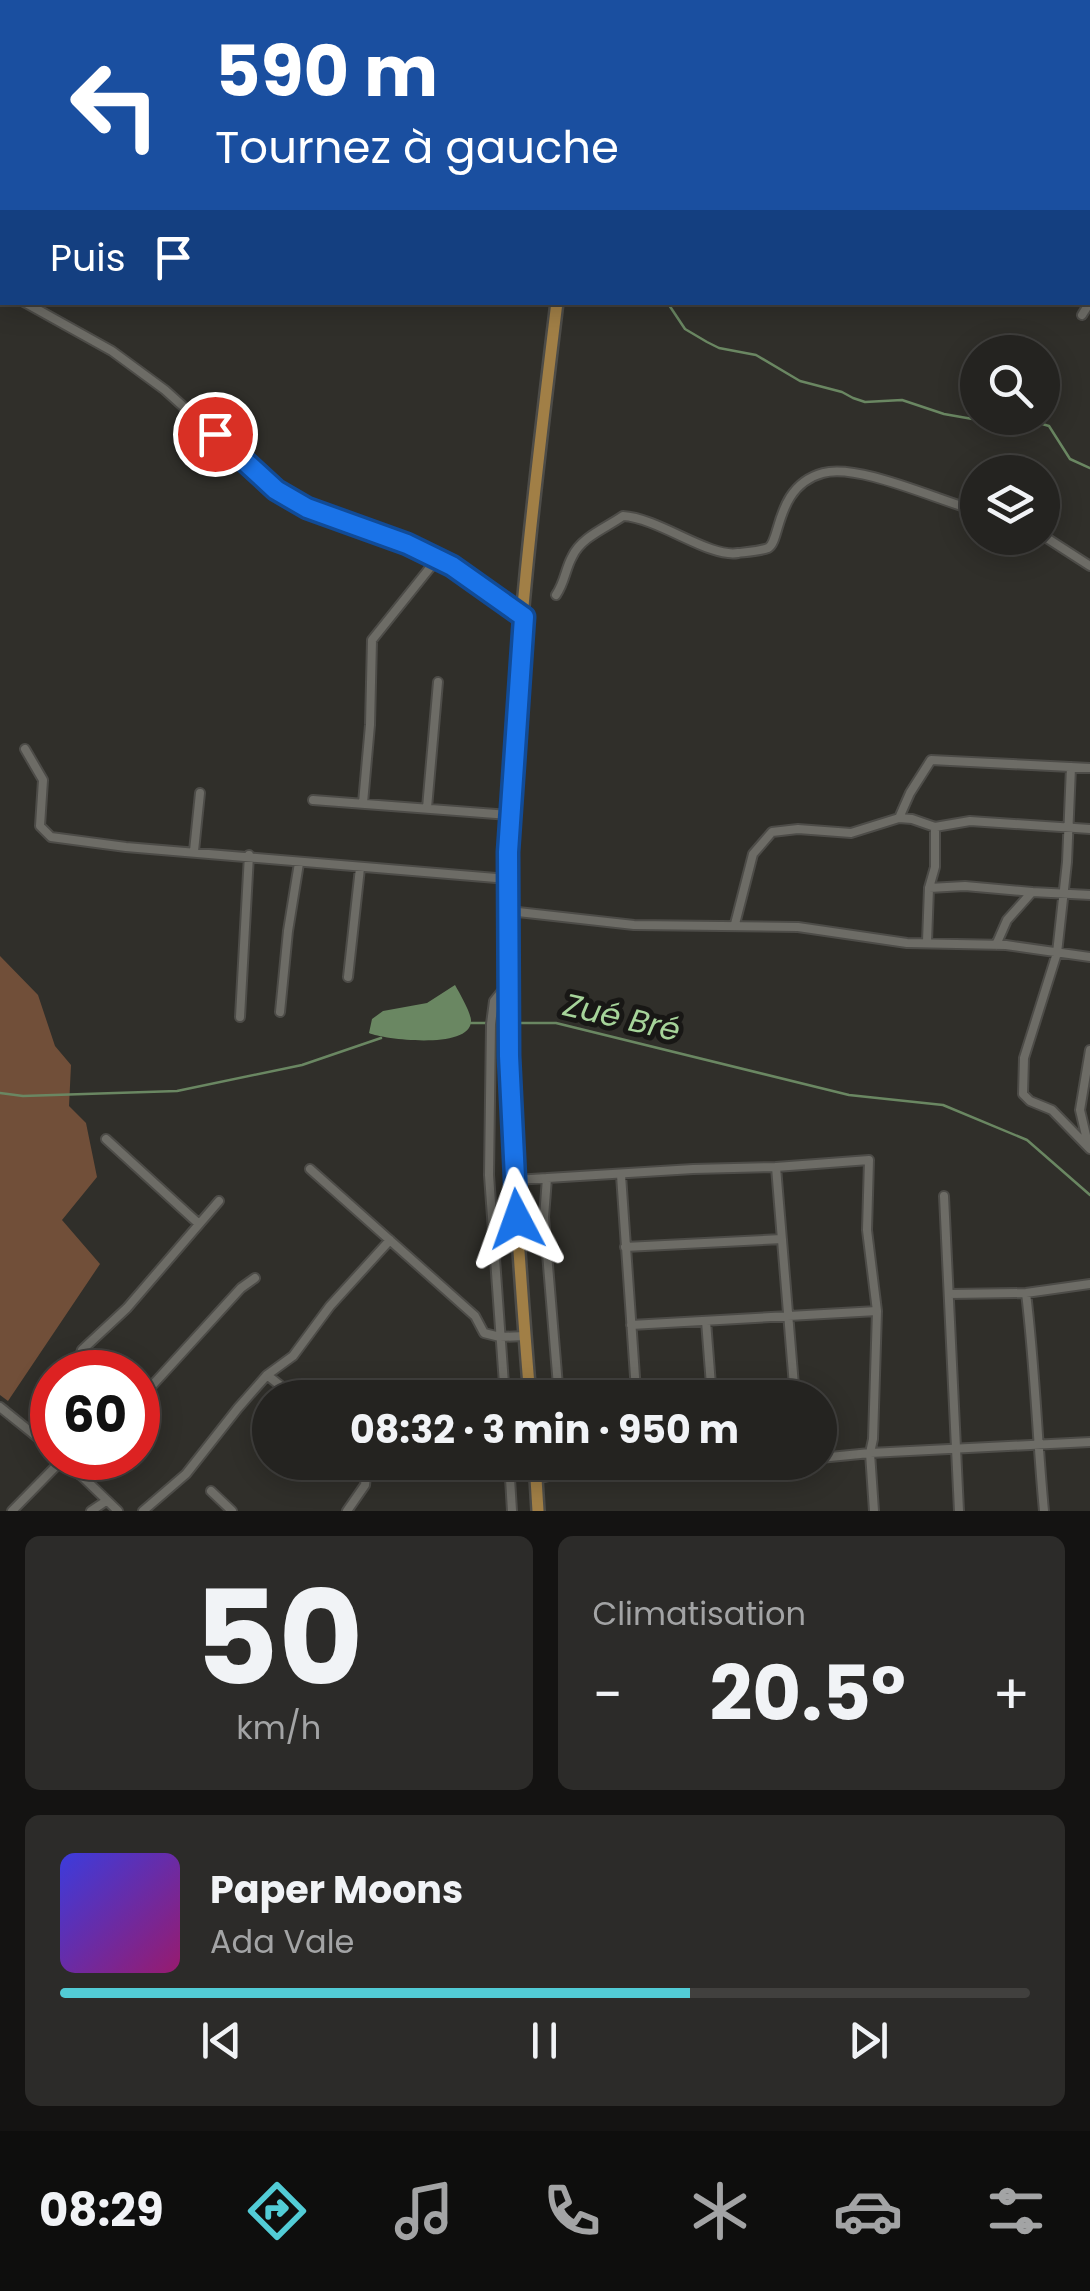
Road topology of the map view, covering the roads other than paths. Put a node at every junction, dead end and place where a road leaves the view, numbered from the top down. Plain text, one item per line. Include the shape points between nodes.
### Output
1 (29, 305) edge
2 (556, 305) edge
3 (1088, 305) edge
4 (1082, 315) dead end
5 (960, 505) edge
6 (1060, 547) edge
7 (437, 559) junction
8 (1090, 566) edge
9 (556, 594) dead end
10 (524, 617) junction
11 (438, 682) dead end
12 (25, 749) dead end
13 (1070, 767) junction
14 (1090, 768) edge
15 (200, 792) dead end
16 (313, 800) dead end
17 (363, 804) junction
18 (426, 808) junction
19 (509, 815) junction
20 (899, 818) junction
21 (936, 827) junction
22 (1068, 828) junction
23 (1090, 829) edge
24 (194, 852) junction
25 (250, 856) junction
26 (299, 862) junction
27 (360, 868) junction
28 (508, 879) junction
29 (929, 888) junction
30 (1032, 892) junction
31 (1064, 894) junction
32 (1090, 895) edge
33 (508, 911) junction
34 (735, 924) junction
35 (926, 942) junction
36 (996, 946) junction
37 (1057, 953) junction
38 (1090, 957) edge
39 (348, 977) dead end
40 (507, 985) junction
41 (280, 1012) dead end
42 (240, 1016) dead end
43 (1090, 1054) edge
44 (106, 1140) dead end
45 (1090, 1148) edge
46 (776, 1167) junction
47 (310, 1169) dead end
48 (621, 1175) junction
49 (547, 1178) junction
50 (515, 1180) junction
51 (944, 1196) dead end
52 (220, 1201) dead end
53 (199, 1224) junction
54 (782, 1239) junction
55 (390, 1240) junction
56 (625, 1247) junction
57 (255, 1278) dead end
58 (1090, 1284) edge
59 (1026, 1293) junction
60 (949, 1294) junction
61 (876, 1311) junction
62 (788, 1316) junction
63 (706, 1320) junction
64 (631, 1325) junction
65 (525, 1336) junction
66 (500, 1337) junction
67 (82, 1350) edge
68 (267, 1376) junction
69 (160, 1377) edge
70 (272, 1380) edge
71 (504, 1380) edge
72 (529, 1380) edge
73 (559, 1380) edge
74 (635, 1380) edge
75 (710, 1380) edge
76 (793, 1380) edge
77 (0, 1406) edge
78 (30, 1431) edge
79 (1090, 1442) edge
80 (1038, 1444) junction
81 (954, 1450) junction
82 (870, 1454) junction
83 (837, 1457) edge
84 (42, 1480) edge
85 (86, 1480) edge
86 (365, 1480) edge
87 (511, 1480) edge
88 (536, 1480) edge
89 (212, 1491) dead end
90 (106, 1501) junction
91 (12, 1511) edge
92 (91, 1511) edge
93 (118, 1511) edge
94 (143, 1511) edge
95 (232, 1511) edge
96 (347, 1511) edge
97 (512, 1511) edge
98 (538, 1511) edge
99 (874, 1511) edge
100 (958, 1511) edge
101 (1044, 1511) edge

1 - 7 street via 165,390 276,490
2 - 10 main road
3 - 4 street
5 - 9 street via 880,479 825,472 790,496 775,542 734,554 623,516 584,540
6 - 8 street
7 - 10 street
7 - 17 street via 372,640
10 - 19 main road
11 - 18 street
12 - 24 street via 43,780 43,833
13 - 14 street
13 - 20 street via 931,760
13 - 22 street
15 - 24 street
16 - 17 street
17 - 18 street
18 - 19 street
19 - 28 main road
20 - 21 street
20 - 34 street via 851,833 772,832 753,854
21 - 22 street via 970,822
21 - 29 street
22 - 23 street
22 - 31 street
24 - 25 street
25 - 26 street
25 - 42 street
26 - 27 street
26 - 41 street
27 - 28 street
27 - 39 street
28 - 33 main road
29 - 30 street
29 - 35 street
30 - 31 street
30 - 36 street via 1007,920
31 - 32 street
31 - 37 street
33 - 34 street via 634,925
33 - 40 main road
34 - 35 street
35 - 36 street
36 - 37 street
37 - 38 street
37 - 45 street via 1024,1058 1024,1094 1052,1110
40 - 50 main road
40 - 66 street via 494,1001 491,1024 488,1175
43 - 45 street via 1080,1110
44 - 53 street
46 - 48 street
46 - 54 street
46 - 61 street via 869,1160 867,1230
47 - 55 street
48 - 49 street
48 - 56 street
49 - 50 street
49 - 73 street via 544,1217
50 - 65 main road
51 - 60 street
52 - 53 street
53 - 67 street
54 - 56 street
54 - 62 street
55 - 66 street via 475,1316 484,1332
55 - 68 street via 293,1356
56 - 64 street
57 - 69 street
58 - 59 street
59 - 60 street
59 - 80 street
60 - 81 street
61 - 62 street
61 - 82 street
62 - 63 street
62 - 76 street
63 - 64 street
63 - 75 street
64 - 74 street
65 - 66 street
65 - 72 main road
66 - 71 street
68 - 70 street
68 - 94 street via 186,1474
77 - 78 street
79 - 80 street
80 - 81 street
80 - 101 street
81 - 82 street
81 - 100 street
82 - 83 street
82 - 99 street
84 - 91 street
85 - 90 street
86 - 96 street
87 - 97 street
88 - 98 main road
89 - 95 street
90 - 92 street
90 - 93 street

